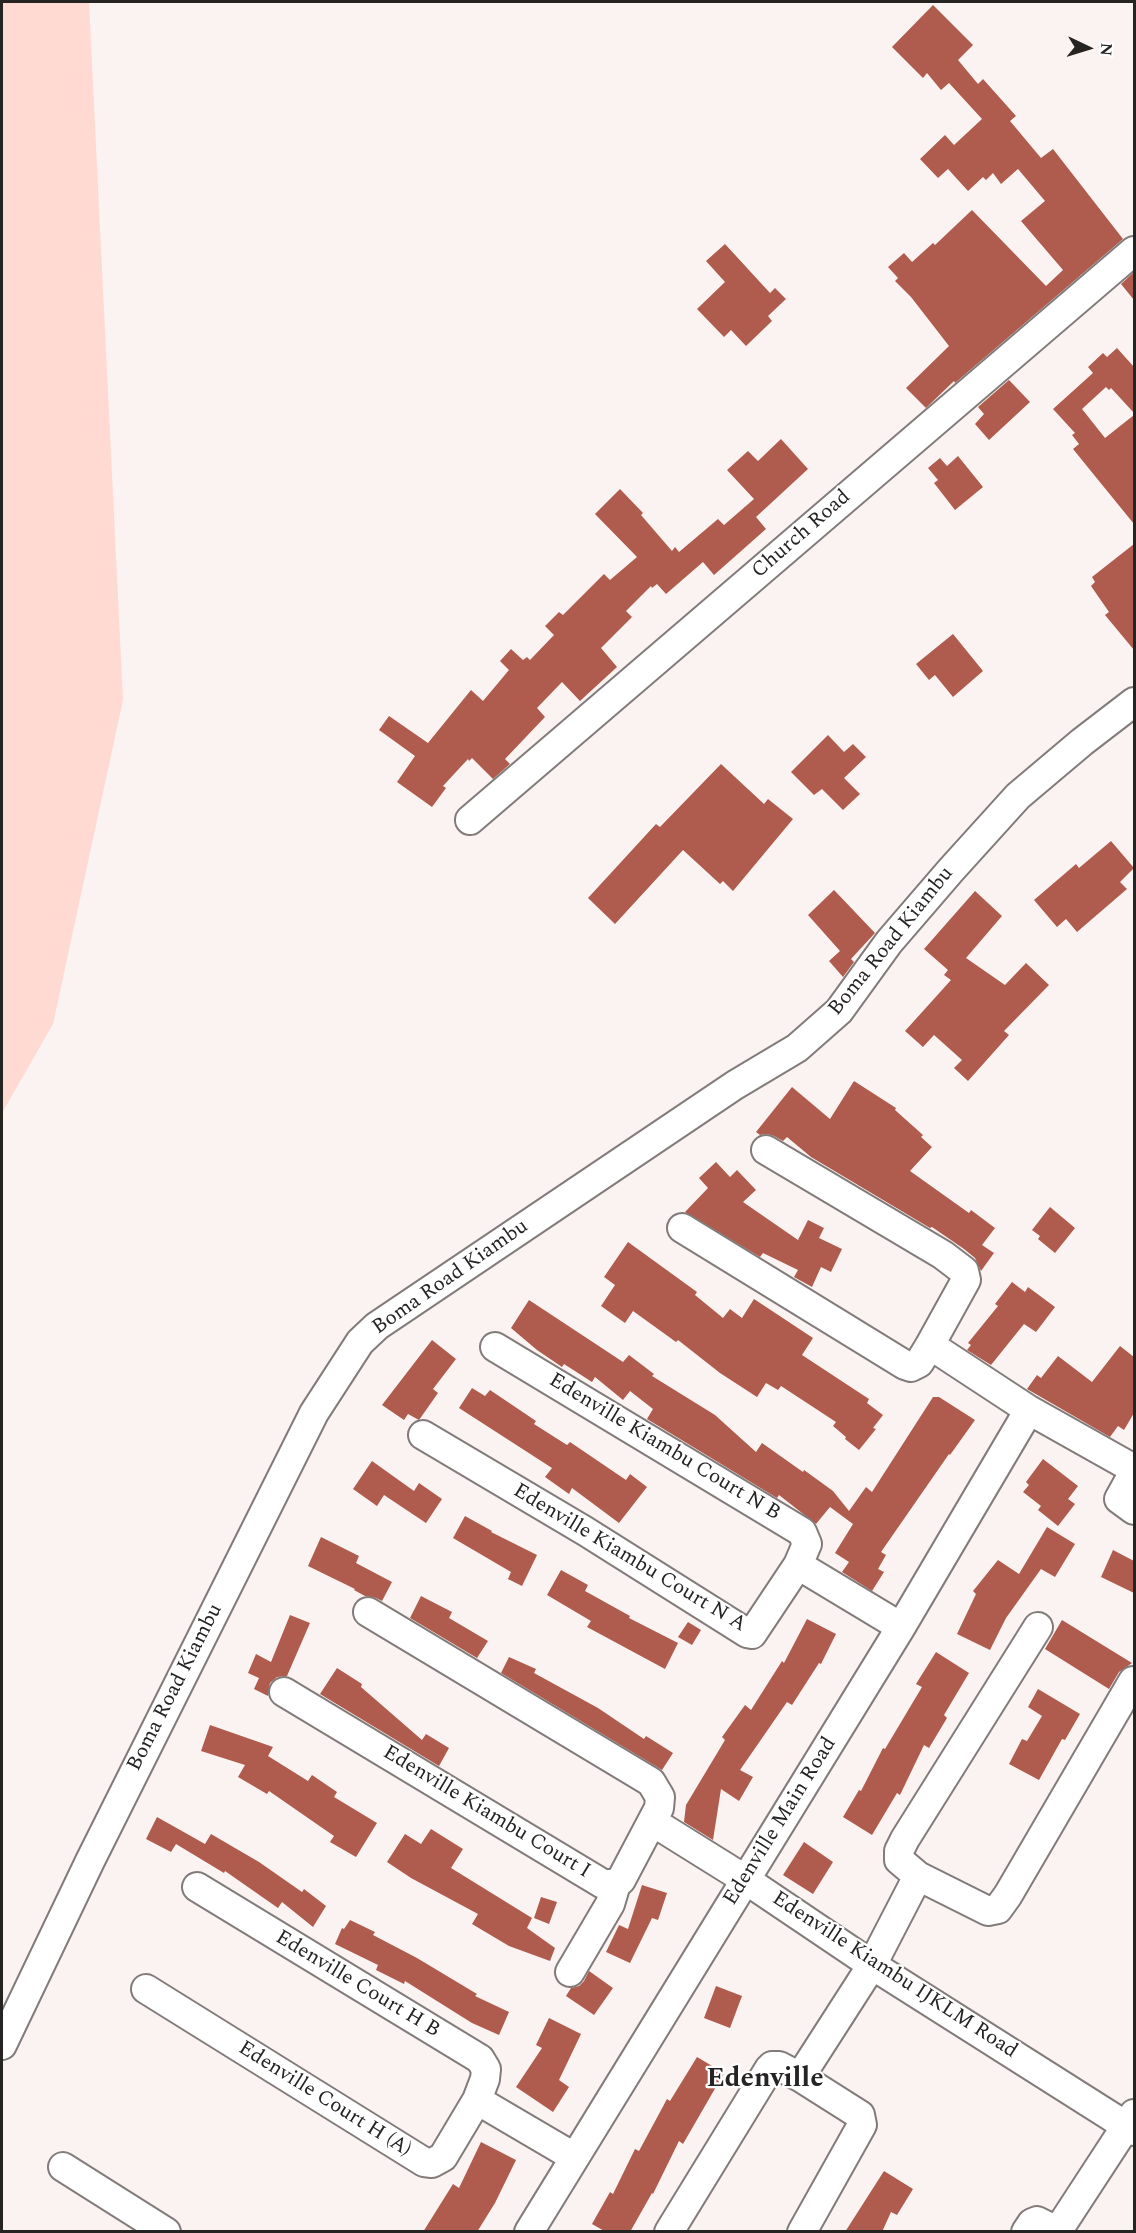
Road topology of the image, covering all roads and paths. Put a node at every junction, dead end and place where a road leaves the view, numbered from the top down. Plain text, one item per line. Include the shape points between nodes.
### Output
1 (1134, 251) edge
2 (1134, 702) edge
3 (470, 820) dead end
4 (766, 1150) dead end
5 (682, 1228) dead end
6 (930, 1345) junction
7 (495, 1347) dead end
8 (1029, 1410) junction
9 (423, 1435) dead end
10 (1134, 1470) edge
11 (1134, 1510) edge
12 (798, 1565) junction
13 (368, 1612) dead end
14 (901, 1627) junction
15 (1038, 1627) dead end
16 (1133, 1681) dead end
17 (284, 1692) dead end
18 (653, 1822) junction
19 (918, 1876) junction
20 (746, 1880) junction
21 (616, 1884) junction
22 (196, 1887) dead end
23 (872, 1965) junction
24 (570, 1972) dead end
25 (146, 1989) dead end
26 (2, 2045) edge
27 (800, 2077) junction
28 (477, 2100) junction
29 (1132, 2124) edge
30 (574, 2157) junction
31 (63, 2166) dead end
32 (1057, 2231) edge
33 (166, 2232) edge
34 (529, 2232) edge
35 (669, 2232) edge
36 (802, 2232) edge
37 (1026, 2232) edge

1 - 3 street, Church Road
2 - 26 street, Boma Road Kiambu via 1018,796 889,942 839,1011 797,1048 735,1085 396,1313 360,1342 314,1413
4 - 6 street via 964,1271 966,1280
5 - 6 street via 905,1365 919,1363
6 - 8 street
7 - 12 street, Edenville Kiambu Court N B via 802,1532 807,1544
8 - 10 street
8 - 14 street, Edenville Main Road
9 - 12 street, Edenville Kiambu Court N A via 747,1634 754,1631
10 - 11 street via 1119,1499
12 - 14 street
13 - 18 street, Edenville Kiambu Court I via 651,1782 660,1797
14 - 20 street, Edenville Main Road
15 - 19 street via 899,1851 898,1860
16 - 19 street via 998,1909 988,1911
17 - 21 street, Edenville Kiambu Court I via 603,1884
18 - 20 street, Edenville Kiambu IJKLM Road
18 - 21 street, Edenville Kiambu Court I
19 - 23 street
20 - 23 street, Edenville Kiambu IJKLM Road
20 - 30 street, Edenville Main Road
21 - 24 street via 610,1904
22 - 28 street, Edenville Court H B via 480,2059 486,2069
23 - 27 street
23 - 29 street, Edenville Kiambu IJKLM Road
25 - 28 street, Edenville Court H (A) via 424,2162 432,2163 443,2157
27 - 35 street via 779,2066 769,2068
27 - 36 street via 860,2115 862,2124
28 - 30 street
29 - 32 street
30 - 34 street, Edenville Main Road
31 - 33 street
32 - 37 street via 1036,2221

